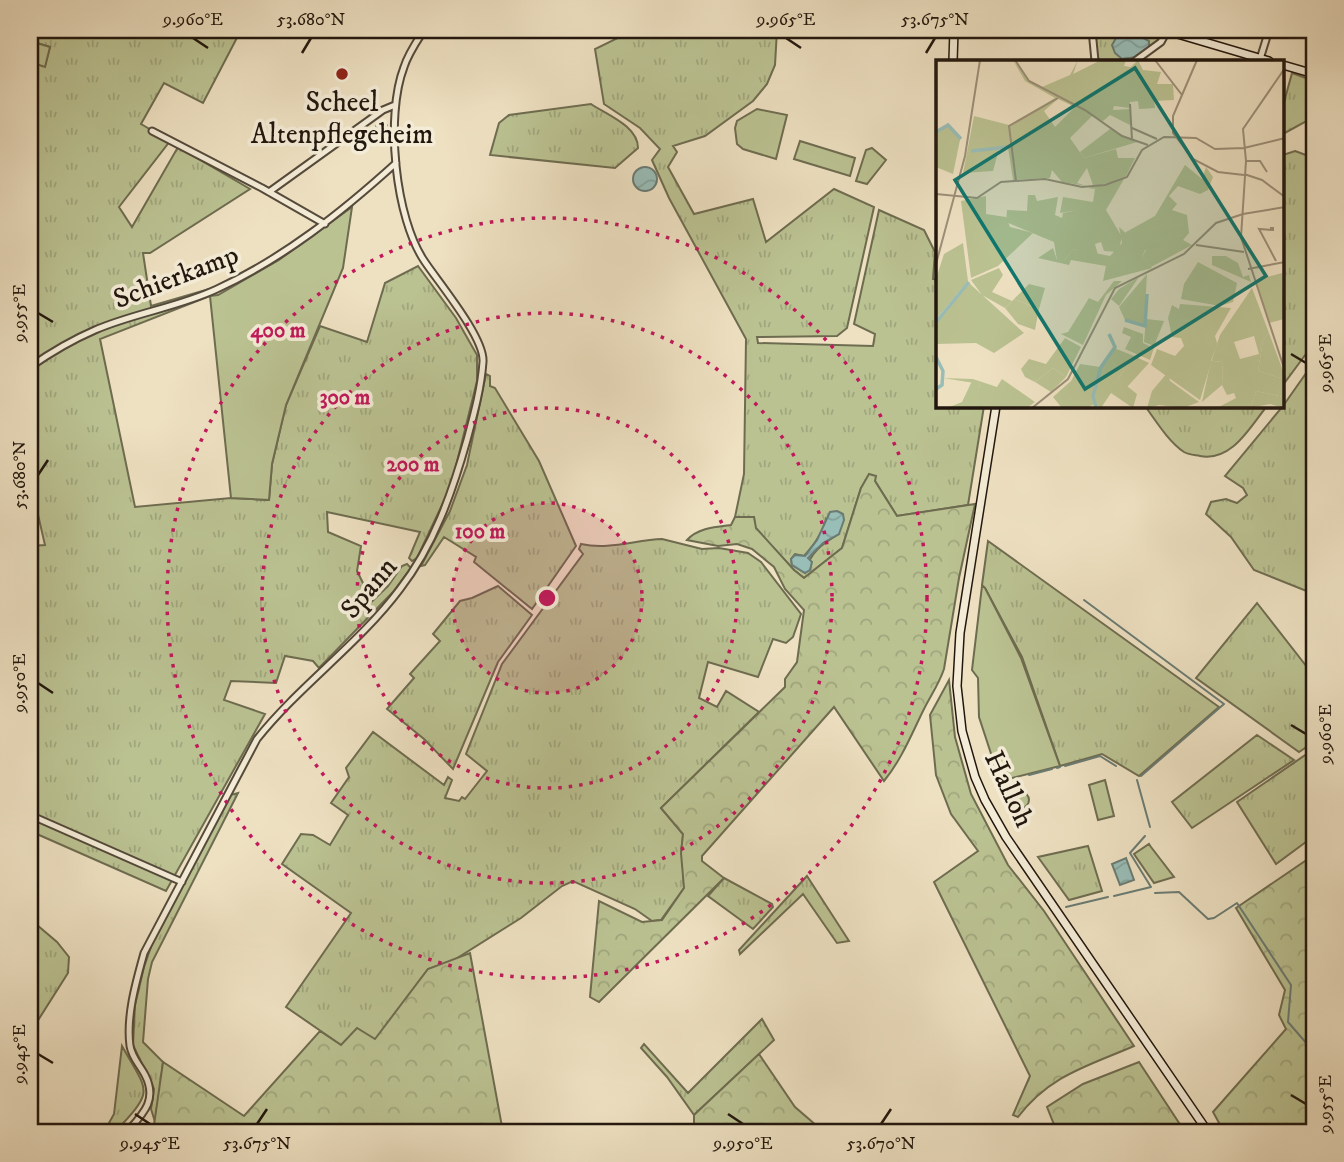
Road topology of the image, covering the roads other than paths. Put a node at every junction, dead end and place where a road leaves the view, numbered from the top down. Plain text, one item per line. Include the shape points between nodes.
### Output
1 (424, 30) edge
2 (954, 30) edge
3 (1093, 30) edge
4 (1166, 30) edge
5 (1269, 30) edge
6 (953, 60) edge
7 (1095, 60) edge
8 (1136, 60) edge
9 (1264, 60) edge
10 (1284, 65) edge
11 (1314, 74) edge
12 (395, 105) junction
13 (152, 131) dead end
14 (396, 163) junction
15 (269, 192) junction
16 (325, 224) junction
17 (30, 367) edge
18 (996, 408) edge
19 (30, 815) edge
20 (182, 882) junction
21 (127, 1132) edge
22 (1208, 1132) edge

1 - 12 street, Spann via 403,67
2 - 6 main road
3 - 7 street
4 - 8 street via 1161,43
4 - 9 main road
5 - 9 street
10 - 11 main road
12 - 14 street, Spann
12 - 15 street
13 - 15 street
14 - 16 street, Schierkamp
14 - 20 street, Spann via 410,236 467,322 484,358 478,401 456,479 427,548 400,590 278,712 257,739
15 - 16 street
16 - 17 street, Schierkamp via 278,257 216,290 96,330
18 - 22 main road, Halloh via 958,663 959,708 969,756 985,800 1006,837
19 - 20 street
20 - 21 street, Spann via 144,953 134,989 130,1045 145,1075 150,1100 148,1110

